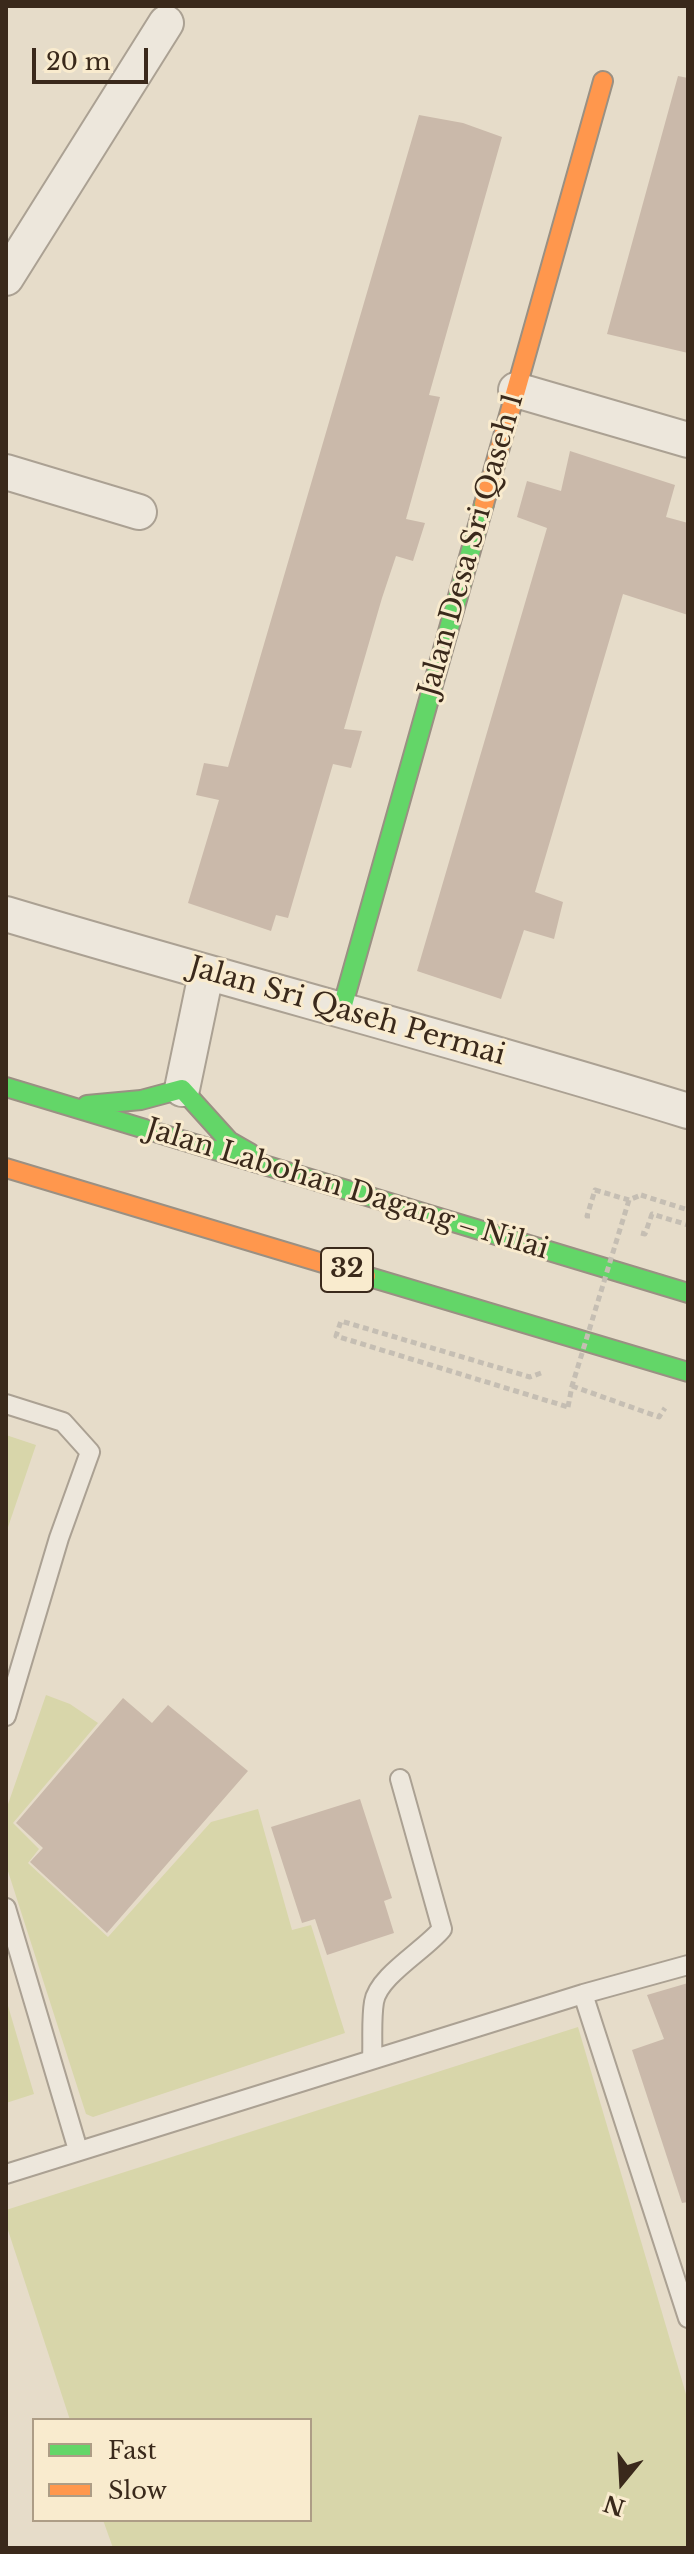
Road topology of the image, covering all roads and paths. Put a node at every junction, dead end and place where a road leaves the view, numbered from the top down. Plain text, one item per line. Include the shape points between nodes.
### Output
1 (166, 23) dead end
2 (603, 81) dead end
3 (6, 278) edge
4 (516, 390) junction
5 (688, 440) edge
6 (6, 472) edge
7 (139, 512) dead end
8 (6, 914) edge
9 (206, 974) junction
10 (342, 1008) junction
11 (6, 1087) edge
12 (182, 1089) junction
13 (68, 1107) junction
14 (688, 1111) edge
15 (6, 1168) edge
16 (282, 1172) junction
17 (629, 1200) junction
18 (688, 1210) edge
19 (602, 1220) dead end
20 (616, 1225) dead end
21 (688, 1225) edge
22 (688, 1293) edge
23 (546, 1371) dead end
24 (688, 1372) edge
25 (572, 1386) junction
26 (673, 1397) dead end
27 (6, 1404) edge
28 (6, 1716) edge
29 (400, 1779) dead end
30 (6, 1908) edge
31 (688, 1965) edge
32 (583, 1994) junction
33 (372, 2059) junction
34 (78, 2150) junction
35 (6, 2174) edge
36 (688, 2318) edge

1 - 3 street
2 - 4 main road, Jalan Desa Sri Qaseh 1
4 - 5 street
4 - 10 main road, Jalan Desa Sri Qaseh 1
6 - 7 street
8 - 9 street, Jalan Sri Qaseh Permai
9 - 10 street, Jalan Sri Qaseh Permai
9 - 12 street
10 - 14 street, Jalan Sri Qaseh Permai
11 - 13 main road, Jalan Labohan Dagang ‒ Nilai
12 - 13 main road via 141,1100
12 - 16 main road via 229,1141
13 - 16 main road, Jalan Labohan Dagang ‒ Nilai
15 - 24 main road, 32
16 - 22 main road, Jalan Labohan Dagang ‒ Nilai
17 - 18 path, bridge via 641,1195
17 - 19 path via 595,1190 587,1216
17 - 25 path, bridge
20 - 21 path via 645,1234 652,1214
23 - 25 path, bridge via 530,1377 341,1321 336,1336 568,1407
25 - 26 path via 659,1417
27 - 28 lane via 63,1422 90,1452
29 - 33 lane via 442,1929 379,1985
30 - 34 lane
31 - 32 lane
32 - 33 lane
32 - 36 lane
33 - 34 lane
34 - 35 lane

